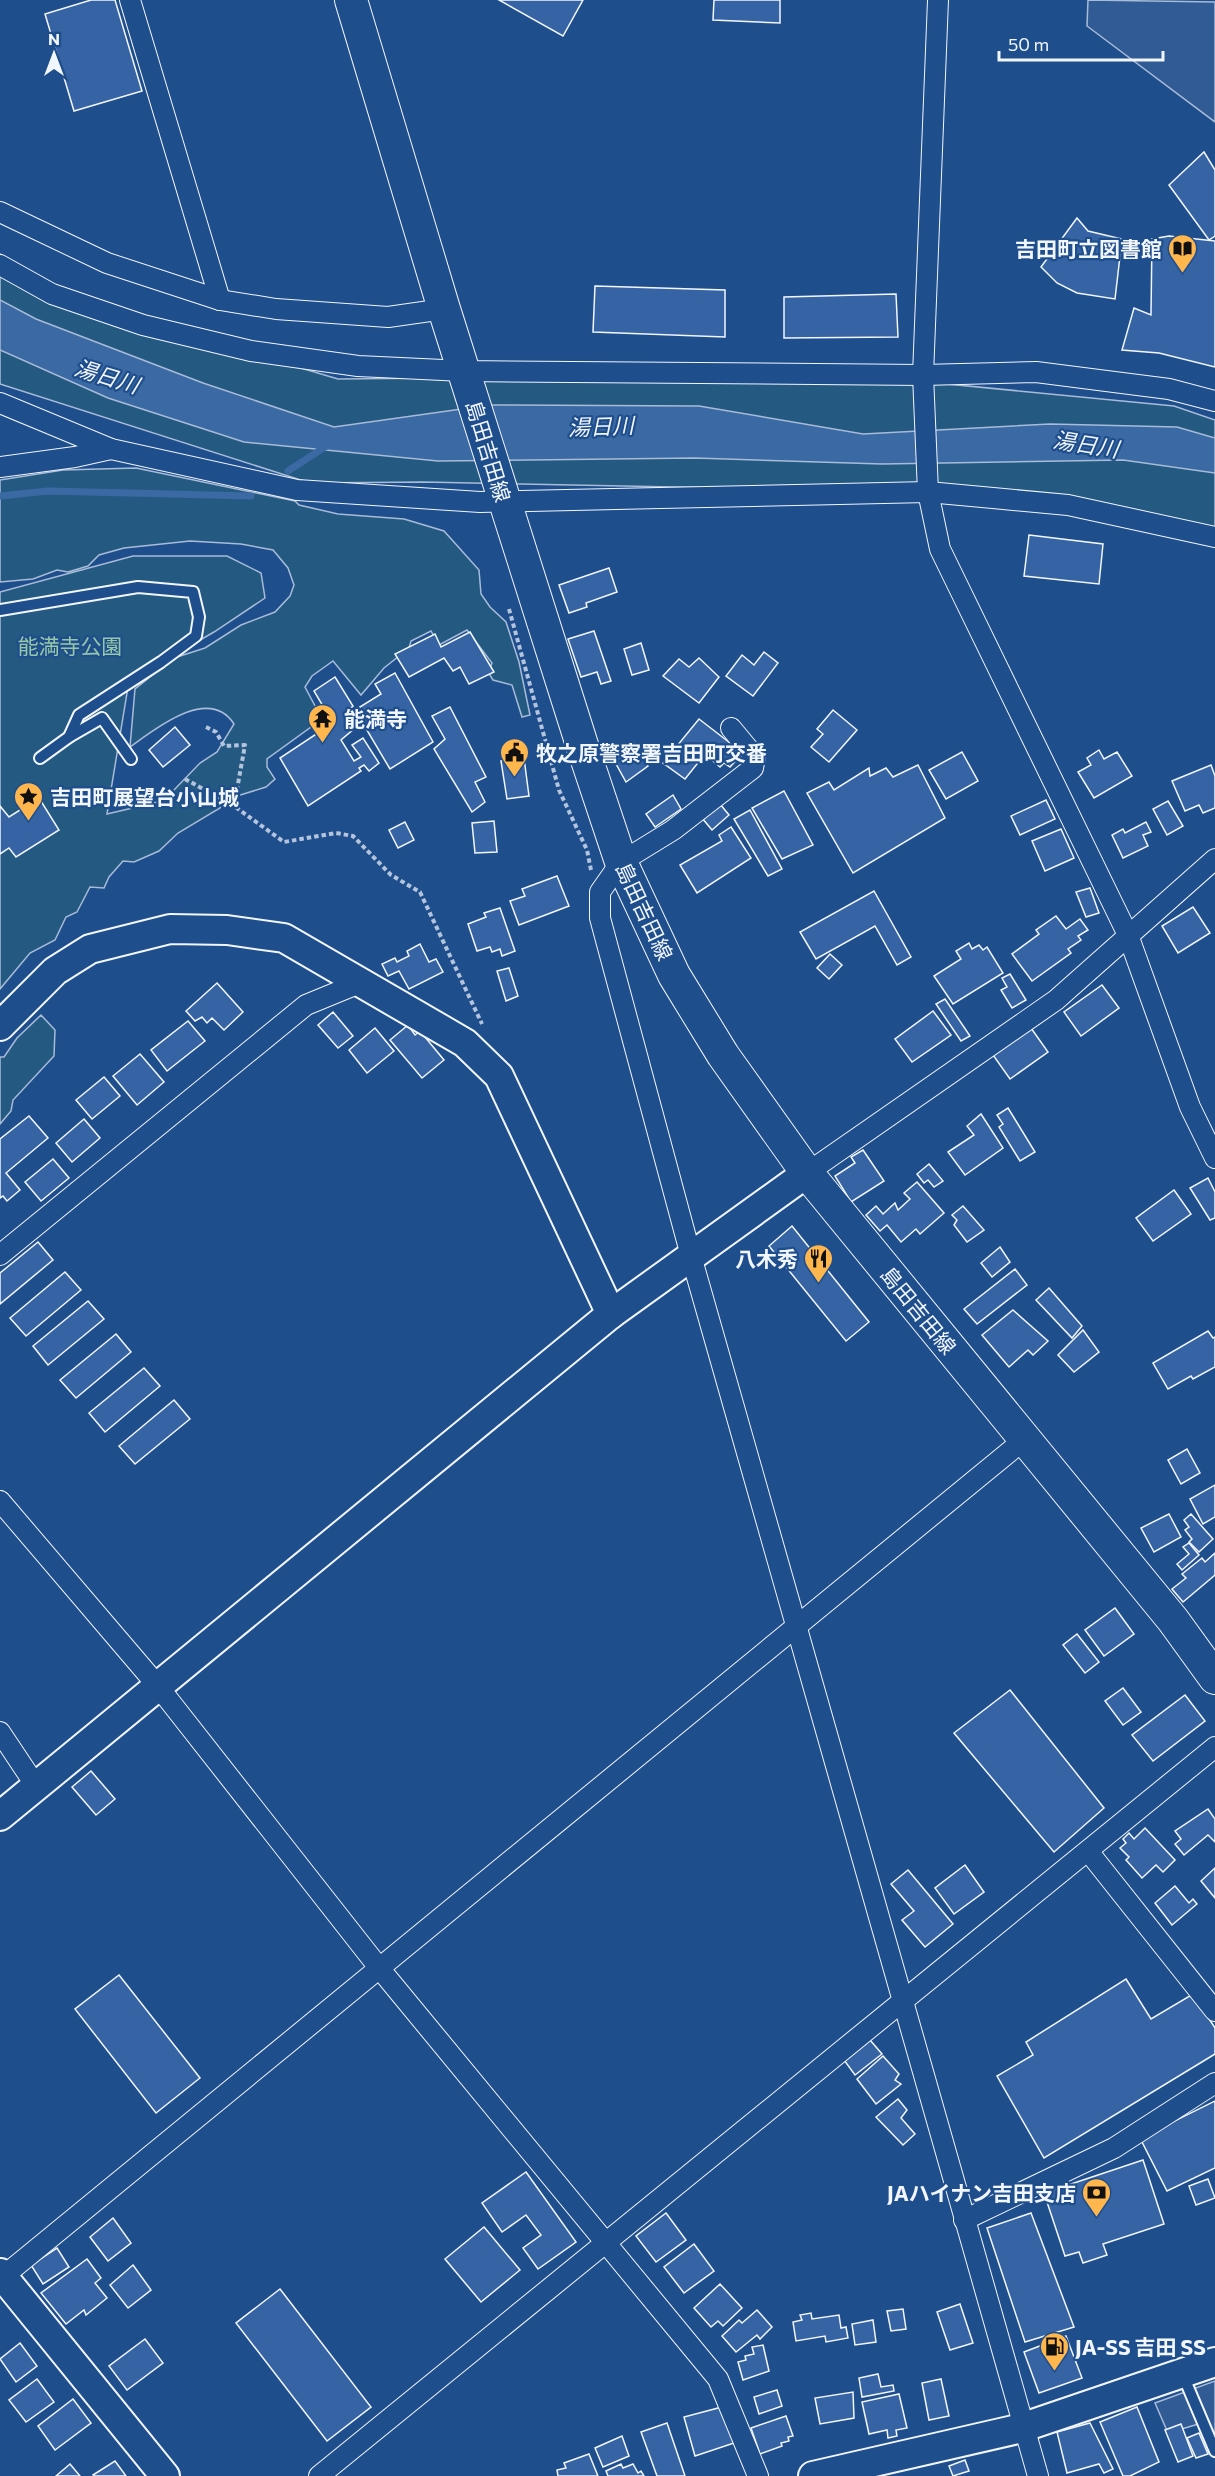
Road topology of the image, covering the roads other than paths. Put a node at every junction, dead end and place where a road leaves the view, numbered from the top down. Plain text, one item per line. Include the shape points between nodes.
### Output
1 (130, 0) edge
2 (351, 0) edge
3 (938, 0) edge
4 (0, 212) edge
5 (0, 265) edge
6 (220, 300) junction
7 (444, 309) junction
8 (464, 371) junction
9 (923, 375) junction
10 (1215, 402) edge
11 (0, 403) edge
12 (111, 449) junction
13 (0, 467) edge
14 (928, 492) junction
15 (504, 502) junction
16 (1215, 537) edge
17 (0, 610) edge
18 (731, 728) dead end
19 (69, 737) junction
20 (40, 758) dead end
21 (131, 759) dead end
22 (1215, 859) edge
23 (621, 862) junction
24 (1128, 935) junction
25 (362, 982) junction
26 (0, 1026) edge
27 (1215, 1158) edge
28 (807, 1173) junction
29 (0, 1255) edge
30 (691, 1256) junction
31 (611, 1314) junction
32 (1025, 1439) junction
33 (0, 1501) edge
34 (797, 1627) junction
35 (1212, 1668) edge
36 (157, 1685) junction
37 (0, 1732) edge
38 (1215, 1747) edge
39 (36, 1786) junction
40 (0, 1816) edge
41 (1088, 1851) junction
42 (380, 1969) junction
43 (902, 2003) junction
44 (1215, 2011) edge
45 (1215, 2083) edge
46 (964, 2220) junction
47 (605, 2242) junction
48 (1, 2276) edge
49 (1215, 2362) edge
50 (1182, 2373) junction
51 (1026, 2427) junction
52 (1215, 2451) edge
53 (846, 2473) edge
54 (165, 2476) edge
55 (319, 2476) edge
56 (758, 2476) edge
57 (813, 2476) edge
58 (1038, 2476) edge

1 - 6 street
2 - 7 main road, 島田吉田線
3 - 9 street
4 - 6 street via 107,263
5 - 8 street via 60,296 143,324 250,351 358,366
6 - 7 street via 276,309 388,317
7 - 8 main road, 島田吉田線
8 - 9 street
8 - 15 main road, 島田吉田線
9 - 10 street via 1036,372 1169,389
9 - 14 street
11 - 12 street
12 - 13 street
12 - 15 street via 297,490
14 - 15 street
14 - 16 street via 1068,505
14 - 24 street via 940,549
15 - 23 main road, 島田吉田線
17 - 19 lane via 138,587 193,592 199,617 196,636 79,715
18 - 23 street via 755,757 753,768 673,830
19 - 20 lane
19 - 21 lane via 102,718
22 - 24 street
23 - 28 main road, 島田吉田線 via 680,985 723,1055
23 - 30 street via 600,892 600,918
24 - 27 street via 1190,1107
24 - 28 street via 1056,1000
25 - 26 street via 284,939 227,930 170,929 90,949 55,971
25 - 29 street via 306,1005
25 - 31 street via 465,1043 499,1076
28 - 30 street
28 - 32 main road, 島田吉田線
30 - 31 street
30 - 34 street
31 - 36 street
32 - 34 street
32 - 35 main road, 島田吉田線
33 - 36 street
34 - 42 street
34 - 43 street
36 - 39 street
36 - 42 street
37 - 39 street
38 - 41 street
39 - 40 street
41 - 43 street
41 - 44 street
42 - 47 street
42 - 48 street
43 - 46 street
43 - 47 street
45 - 46 street via 1114,2148
46 - 51 street
47 - 55 street
47 - 56 street via 718,2379
48 - 54 street
49 - 50 street
50 - 51 street
50 - 52 lane
51 - 53 street
51 - 58 street
53 - 57 street

